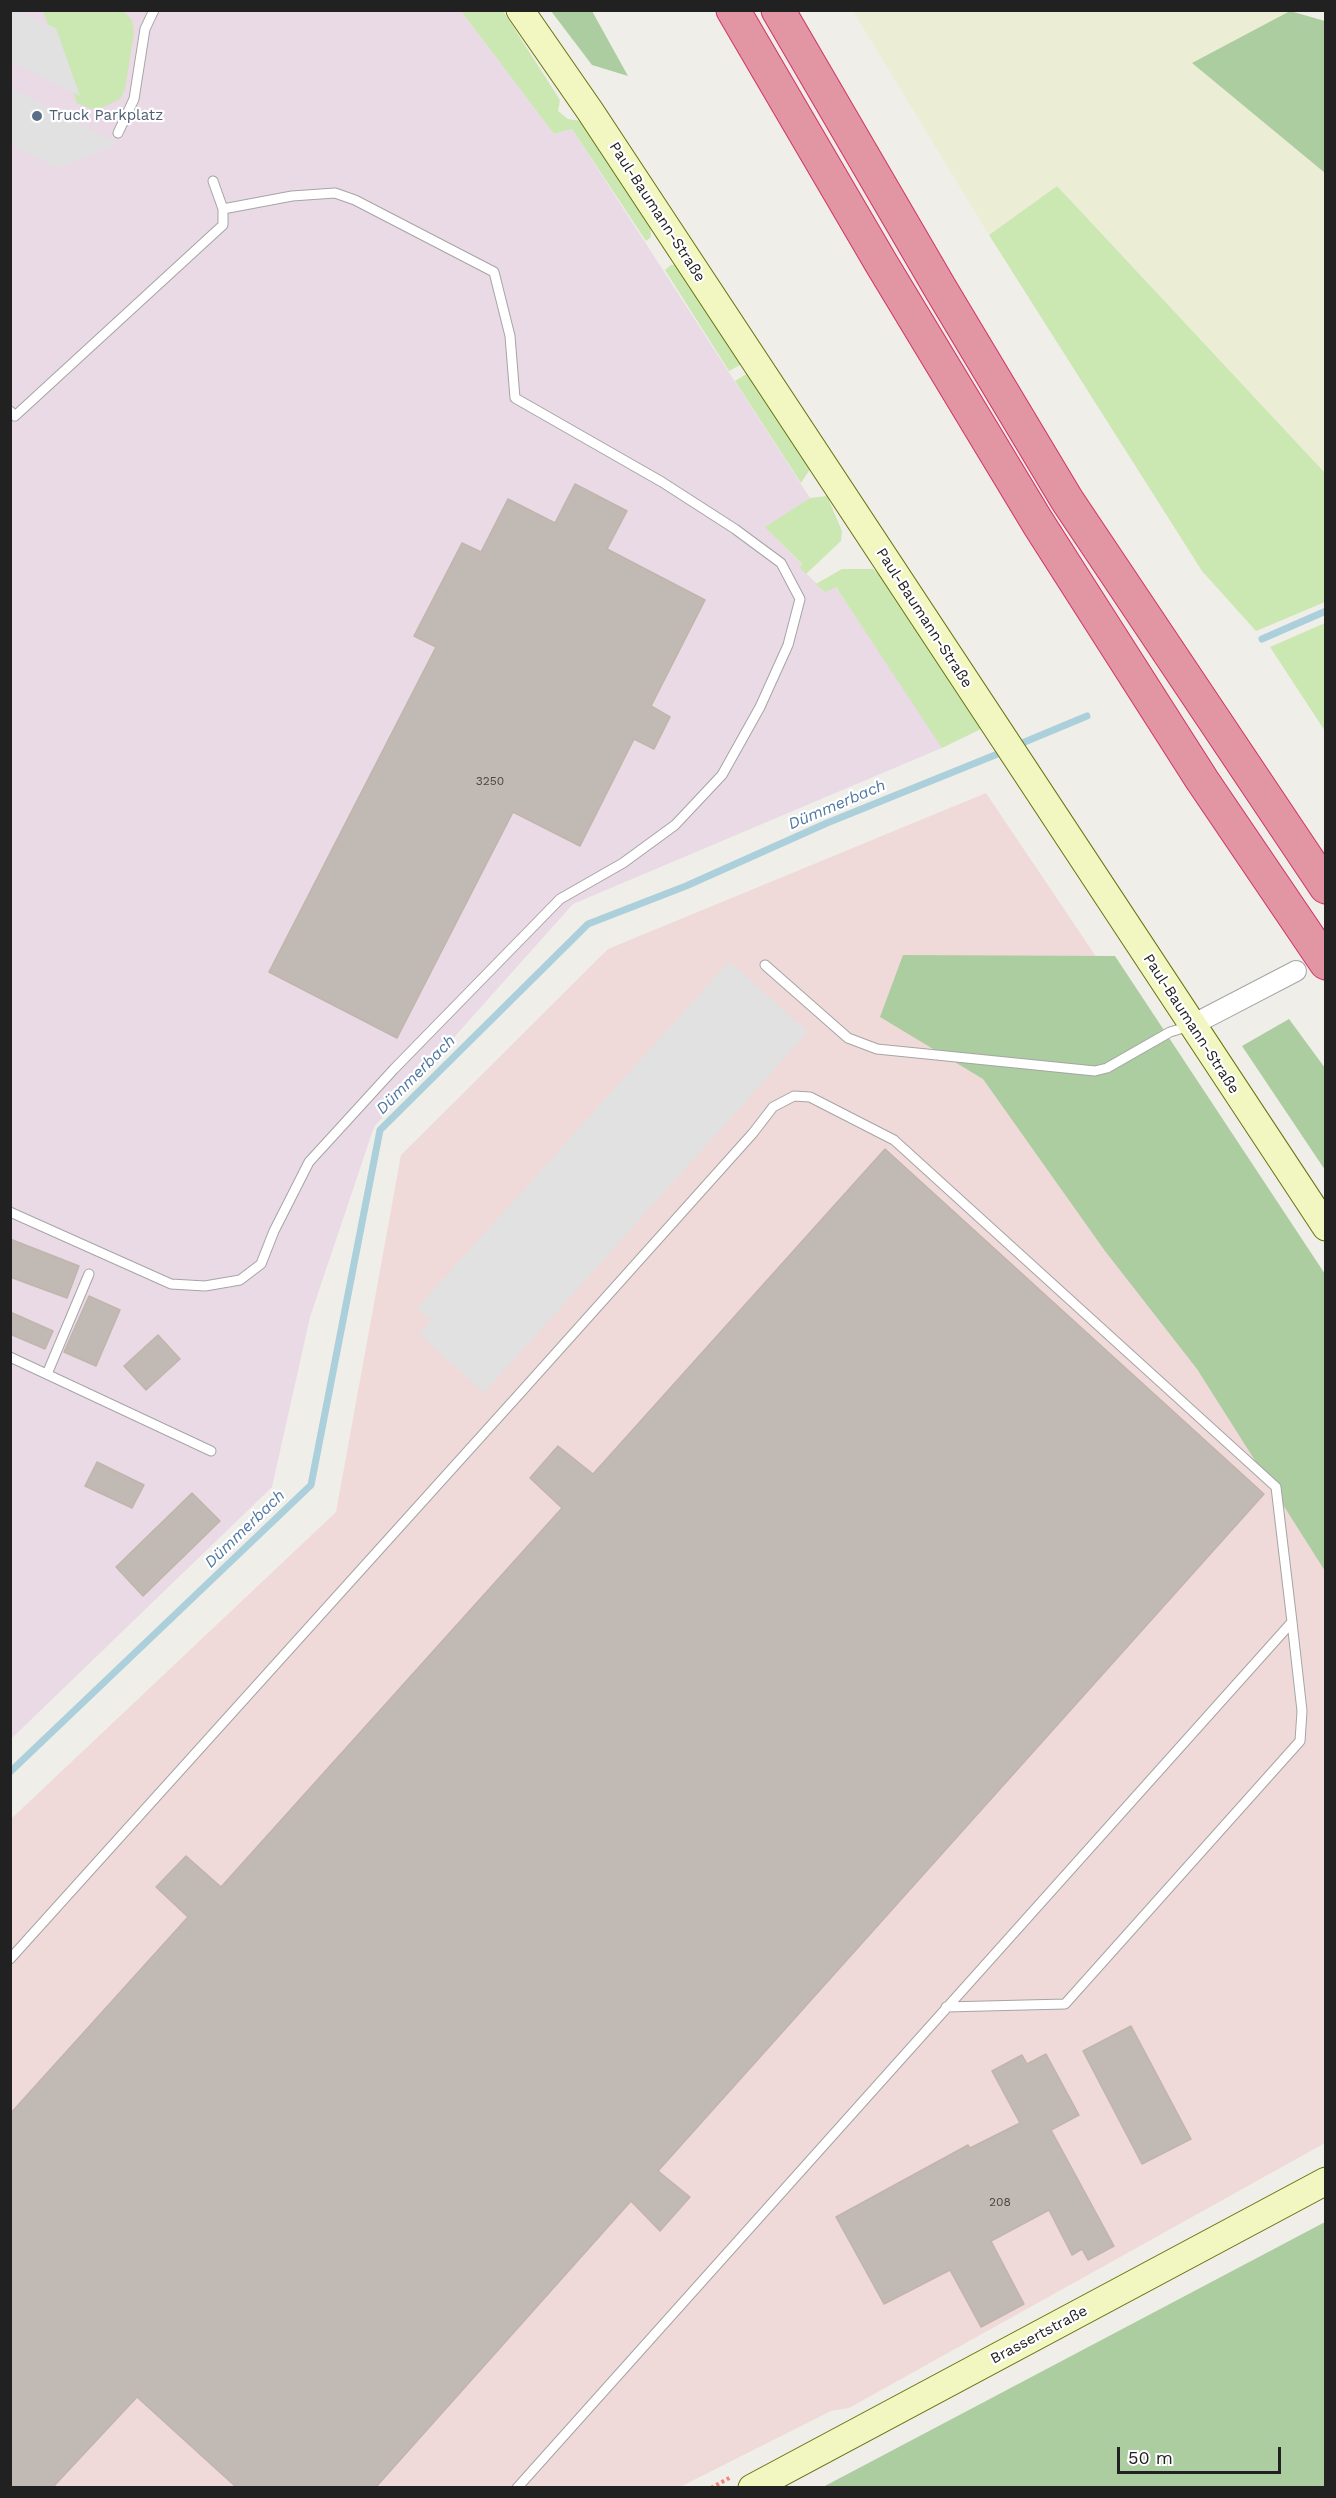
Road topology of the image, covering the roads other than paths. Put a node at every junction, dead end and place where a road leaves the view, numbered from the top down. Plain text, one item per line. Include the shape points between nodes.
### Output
1 (154, 10) edge
2 (520, 10) edge
3 (733, 10) edge
4 (778, 10) edge
5 (118, 133) dead end
6 (213, 181) dead end
7 (223, 209) junction
8 (12, 416) edge
9 (1326, 887) edge
10 (765, 965) dead end
11 (1311, 967) edge
12 (1192, 1025) junction
13 (10, 1212) edge
14 (1326, 1227) edge
15 (89, 1274) dead end
16 (10, 1357) edge
17 (47, 1374) junction
18 (211, 1451) dead end
19 (1292, 1622) junction
20 (10, 1959) edge
21 (946, 2007) junction
22 (1326, 2181) edge
23 (517, 2487) edge
24 (752, 2487) edge

1 - 5 lane via 145,29 134,99
2 - 12 main road, Paul-Baumann-Straße
3 - 11 highway via 1044,533 1196,770
4 - 9 highway via 1067,500
6 - 7 lane
7 - 8 lane via 223,225
7 - 13 lane via 292,196 335,193 494,272 510,336 515,398 662,482 735,529 781,563 800,599 788,645 722,776 675,825 623,863 560,899 394,1069 309,1162 261,1264 240,1280 205,1286 171,1284
10 - 12 lane via 848,1038 877,1049 1095,1071 1170,1032
11 - 12 street
12 - 14 main road, Paul-Baumann-Straße
15 - 17 lane
16 - 17 lane
17 - 18 lane
19 - 20 lane via 1276,1487 894,1140 810,1097 794,1096 773,1107
19 - 21 lane
19 - 21 lane via 1302,1711 1300,1741 1073,1996 1065,2004
21 - 23 lane
22 - 24 main road, Brassertstraße

